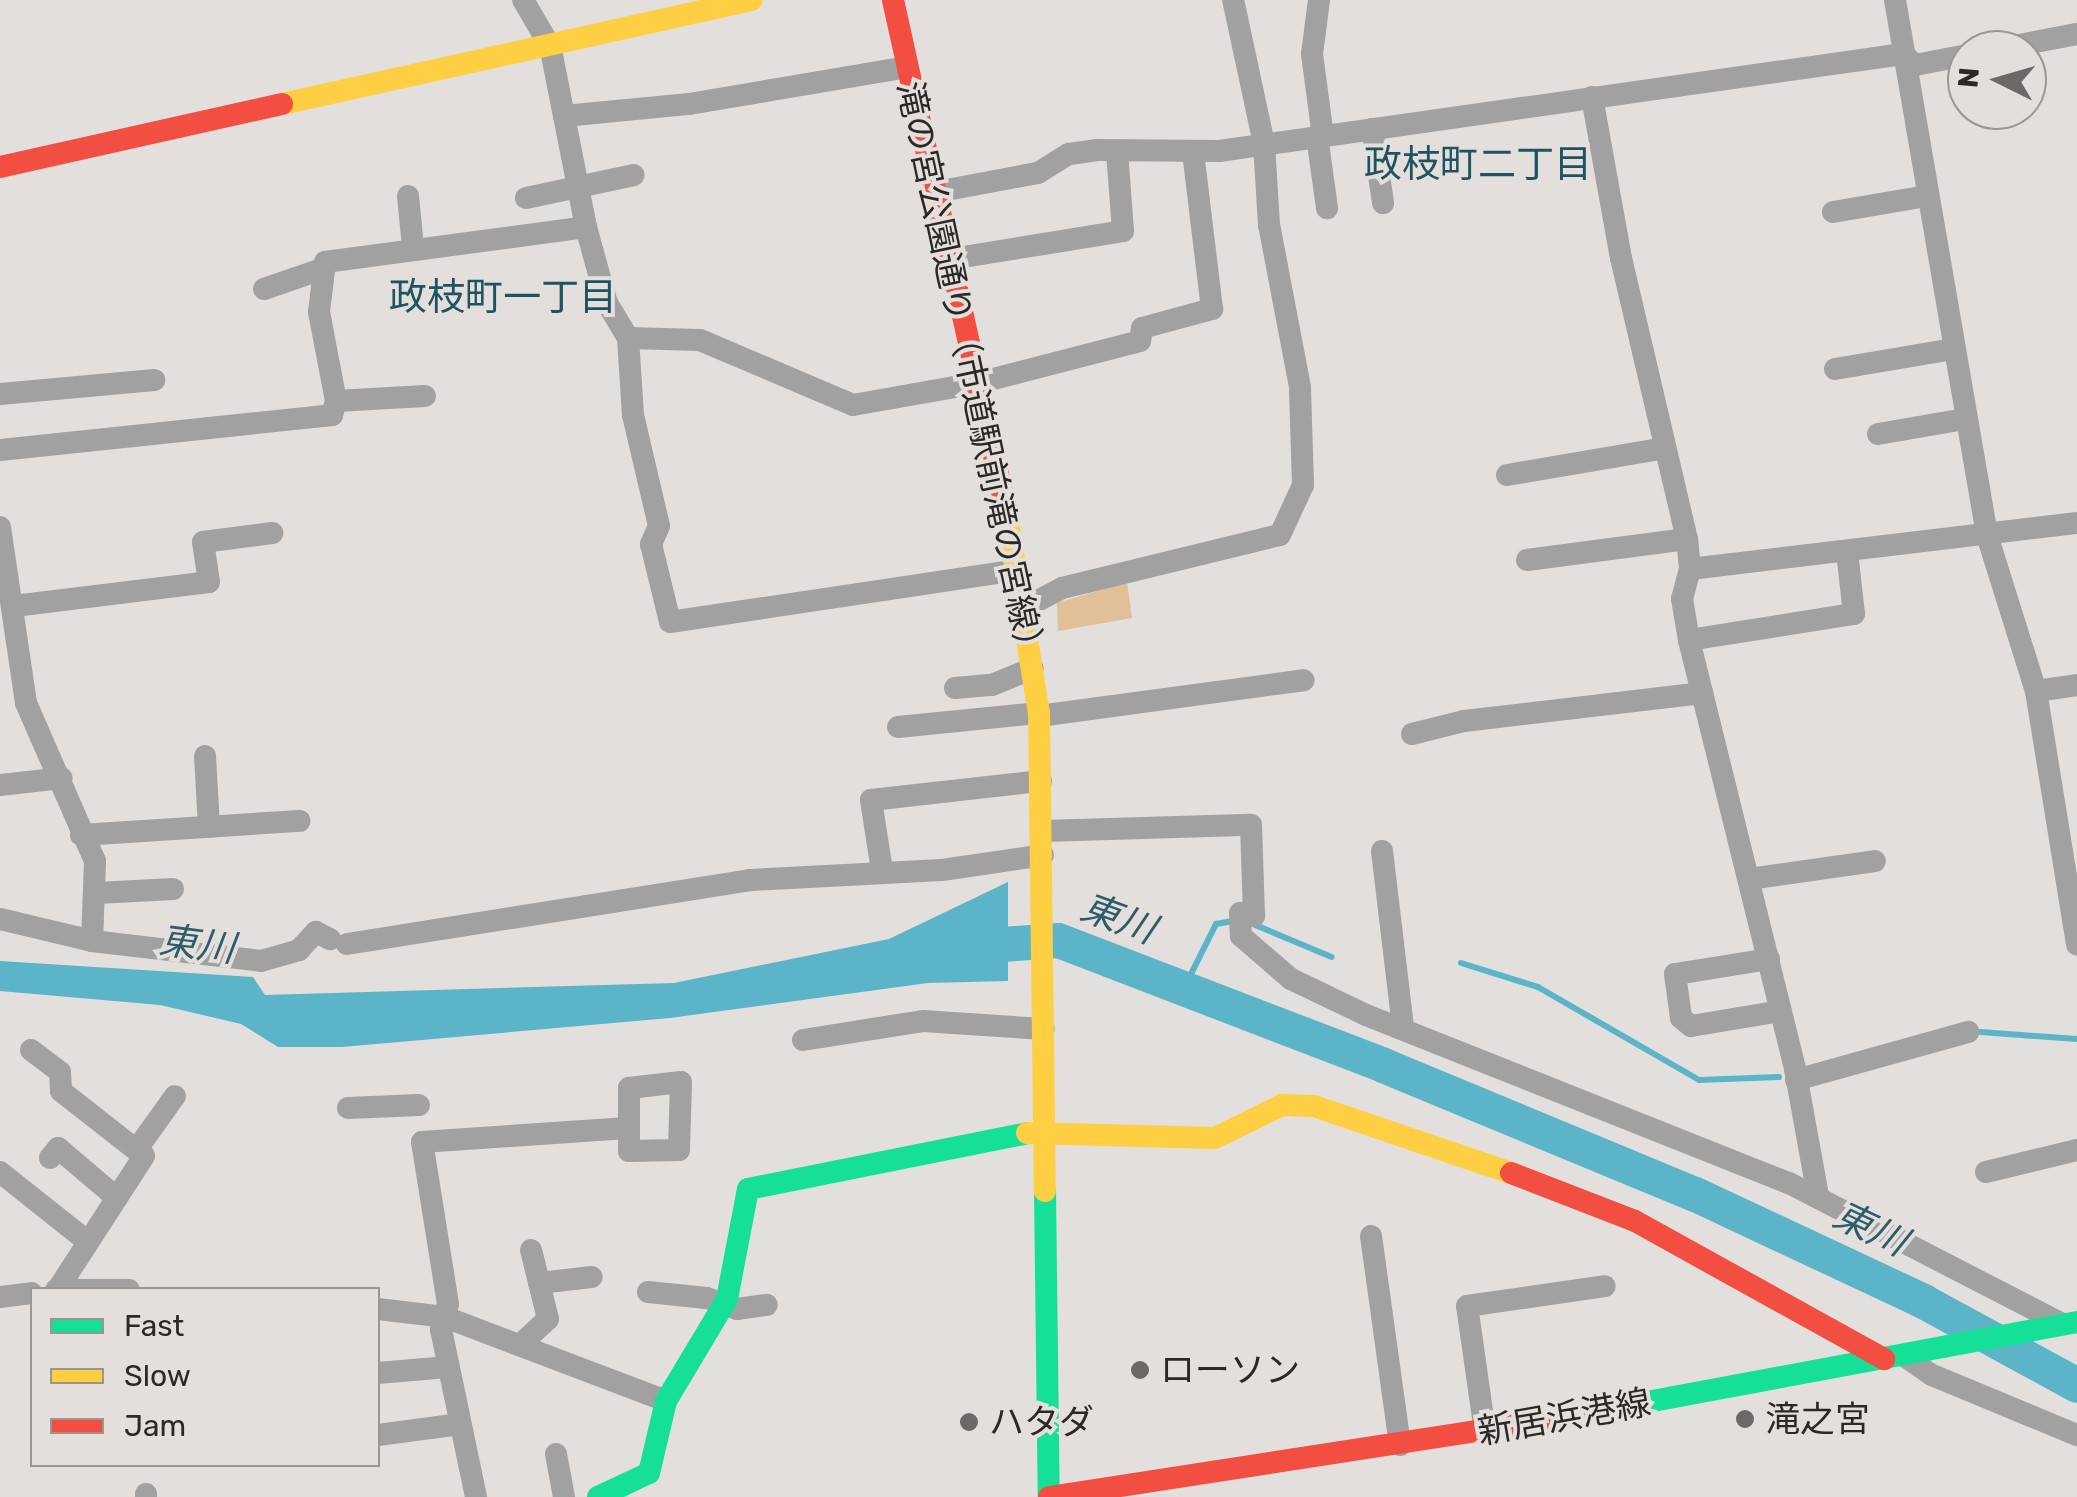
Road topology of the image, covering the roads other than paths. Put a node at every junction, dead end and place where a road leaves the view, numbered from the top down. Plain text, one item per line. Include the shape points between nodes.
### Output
1 (523, 0) edge
2 (752, 0) edge
3 (893, 0) edge
4 (1232, 0) edge
5 (1319, 0) edge
6 (1895, 0) edge
7 (2077, 34) edge
8 (2047, 40) edge
9 (550, 46) junction
10 (1903, 54) junction
11 (1947, 59) edge
12 (907, 67) junction
13 (1592, 97) junction
14 (564, 116) junction
15 (1372, 129) junction
16 (1320, 136) junction
17 (1264, 144) junction
18 (1118, 151) junction
19 (1193, 151) junction
20 (0, 167) edge
21 (634, 175) dead end
22 (578, 188) junction
23 (936, 192) junction
24 (408, 196) dead end
25 (1927, 196) junction
26 (526, 198) dead end
27 (1383, 203) dead end
28 (1327, 208) dead end
29 (1833, 212) dead end
30 (586, 228) junction
31 (413, 247) junction
32 (950, 259) junction
33 (322, 269) junction
34 (264, 288) dead end
35 (628, 338) junction
36 (1952, 349) junction
37 (1835, 368) dead end
38 (154, 380) dead end
39 (978, 383) junction
40 (0, 394) edge
41 (425, 396) dead end
42 (336, 401) junction
43 (1965, 419) junction
44 (1878, 434) dead end
45 (1665, 448) junction
46 (0, 450) edge
47 (1507, 475) dead end
48 (2077, 523) edge
49 (0, 527) edge
50 (272, 533) dead end
51 (1987, 536) junction
52 (1687, 539) junction
53 (1847, 552) junction
54 (3, 559) edge
55 (1527, 560) dead end
56 (1690, 568) junction
57 (1019, 570) junction
58 (1026, 606) junction
59 (9, 618) edge
60 (1689, 640) junction
61 (1034, 668) junction
62 (1304, 680) dead end
63 (2077, 685) edge
64 (955, 687) dead end
65 (2036, 691) junction
66 (1702, 693) junction
67 (1039, 714) junction
68 (898, 727) dead end
69 (1412, 734) dead end
70 (205, 756) dead end
71 (62, 778) junction
72 (1042, 781) junction
73 (0, 785) edge
74 (300, 822) dead end
75 (209, 827) junction
76 (81, 835) junction
77 (1043, 851) junction
78 (1382, 851) dead end
79 (2070, 855) edge
80 (1875, 860) dead end
81 (882, 871) junction
82 (1749, 879) junction
83 (173, 889) dead end
84 (97, 893) junction
85 (0, 919) edge
86 (92, 942) junction
87 (2077, 944) edge
88 (1768, 960) junction
89 (1676, 974) junction
90 (1652, 977) dead end
91 (1781, 1012) junction
92 (1403, 1026) junction
93 (1044, 1029) junction
94 (1968, 1032) dead end
95 (803, 1040) dead end
96 (31, 1050) dead end
97 (1796, 1080) junction
98 (175, 1096) dead end
99 (348, 1108) dead end
100 (628, 1128) dead end
101 (1042, 1132) junction
102 (422, 1142) junction
103 (58, 1148) dead end
104 (137, 1150) junction
105 (2077, 1150) edge
106 (0, 1172) edge
107 (1986, 1172) dead end
108 (1818, 1196) junction
109 (117, 1198) junction
110 (1370, 1236) dead end
111 (88, 1242) junction
112 (531, 1250) dead end
113 (592, 1277) dead end
114 (540, 1284) junction
115 (1605, 1286) dead end
116 (58, 1287) edge
117 (30, 1292) edge
118 (648, 1292) dead end
119 (0, 1298) edge
120 (767, 1305) dead end
121 (723, 1306) junction
122 (380, 1308) edge
123 (444, 1318) junction
124 (2070, 1323) edge
125 (520, 1346) junction
126 (1894, 1357) junction
127 (448, 1367) junction
128 (380, 1373) edge
129 (666, 1400) junction
130 (460, 1424) junction
131 (1485, 1432) junction
132 (380, 1435) edge
133 (2077, 1435) edge
134 (1400, 1445) junction
135 (556, 1454) dead end
136 (476, 1497) edge
137 (564, 1497) edge
138 (598, 1497) edge
139 (1049, 1497) edge

1 - 9 street
2 - 9 street
3 - 12 street, 滝の宮公園通り（市道駅前滝の宮線）
4 - 17 street
5 - 16 street via 1312,54
6 - 10 street
7 - 8 street
9 - 14 street
9 - 20 street
10 - 11 street via 1916,65
10 - 13 street
10 - 25 street
12 - 14 street via 689,104
12 - 23 street, 滝の宮公園通り（市道駅前滝の宮線）
13 - 15 street
13 - 45 street
14 - 22 street
15 - 16 street
15 - 27 street
16 - 17 street
16 - 28 street
17 - 19 street
17 - 58 street via 1269,225 1305,450 1290,523 1280,535 1062,588
18 - 19 street
18 - 23 street via 1069,154 1038,173
18 - 32 street via 1123,231
19 - 39 street via 1212,309 1142,328 1140,341
21 - 22 street
22 - 26 street
22 - 30 street
23 - 32 street, 滝の宮公園通り（市道駅前滝の宮線）
24 - 31 street
25 - 29 street
25 - 36 street
30 - 31 street via 472,246
30 - 35 street via 607,303
31 - 33 street via 324,262
32 - 39 street, 滝の宮公園通り（市道駅前滝の宮線）
33 - 34 street
33 - 42 street via 319,312
35 - 39 street via 700,340 853,406
35 - 57 street via 633,416 659,526 651,544 670,622
36 - 37 street
36 - 43 street
38 - 40 street
39 - 57 street, 滝の宮公園通り（市道駅前滝の宮線）
41 - 42 street
42 - 46 street via 332,414
43 - 44 street
43 - 51 street
45 - 47 street
45 - 52 street
48 - 51 street
49 - 54 street
50 - 59 street via 203,542 209,582
51 - 53 street
51 - 65 street
52 - 55 street
52 - 56 street
53 - 56 street
53 - 60 street via 1854,614
54 - 59 street
56 - 60 street via 1682,599
57 - 58 street, 滝の宮公園通り（市道駅前滝の宮線）
58 - 61 street, 滝の宮公園通り（市道駅前滝の宮線）
59 - 71 street via 26,702
60 - 66 street
61 - 64 street via 992,685
61 - 67 street, 滝の宮公園通り（市道駅前滝の宮線）
62 - 67 street
63 - 65 street
65 - 79 street
66 - 69 street
66 - 82 street
67 - 68 street
67 - 72 street, 滝の宮公園通り（市道駅前滝の宮線）
70 - 75 street
71 - 73 street
71 - 76 street
72 - 77 street, 滝の宮公園通り（市道駅前滝の宮線）
72 - 81 street via 870,800
74 - 75 street
75 - 76 street
76 - 84 street via 95,861
77 - 81 street via 942,870
77 - 92 street via 1251,825 1254,916 1241,925 1291,979
77 - 93 street, 滝の宮公園通り（市道駅前滝の宮線）
78 - 92 street
79 - 87 street
80 - 82 street
81 - 86 street via 750,880 338,942 316,932 299,950 261,961
82 - 88 street
83 - 84 street
84 - 86 street
85 - 86 street
88 - 89 street
88 - 91 street
89 - 90 street
89 - 91 street via 1681,1018 1691,1026
91 - 97 street
92 - 108 street
93 - 95 street via 924,1021
93 - 101 street
94 - 97 street
96 - 104 street via 60,1072 61,1091
97 - 108 street
98 - 104 street
99 - 102 street via 419,1097
100 - 102 street
101 - 121 street via 748,1189
101 - 126 street via 1216,1138 1282,1105 1314,1106 1434,1142 1635,1221
101 - 139 street
102 - 123 street via 448,1304
103 - 109 street
104 - 109 street via 144,1156
105 - 107 street
106 - 111 street
108 - 124 street
109 - 111 street
110 - 134 street
111 - 116 street
112 - 114 street
113 - 114 street
114 - 125 street via 548,1319
115 - 131 street via 1467,1306
117 - 119 street
118 - 121 street
120 - 121 street
121 - 129 street
122 - 123 street
123 - 125 street
123 - 127 street
124 - 126 street, 新居浜港線
125 - 129 street
126 - 131 street, 新居浜港線
126 - 133 street
127 - 128 street
127 - 130 street
129 - 138 street via 649,1473
130 - 132 street
130 - 136 street
131 - 134 street, 新居浜港線
134 - 139 street, 新居浜港線
135 - 137 street

